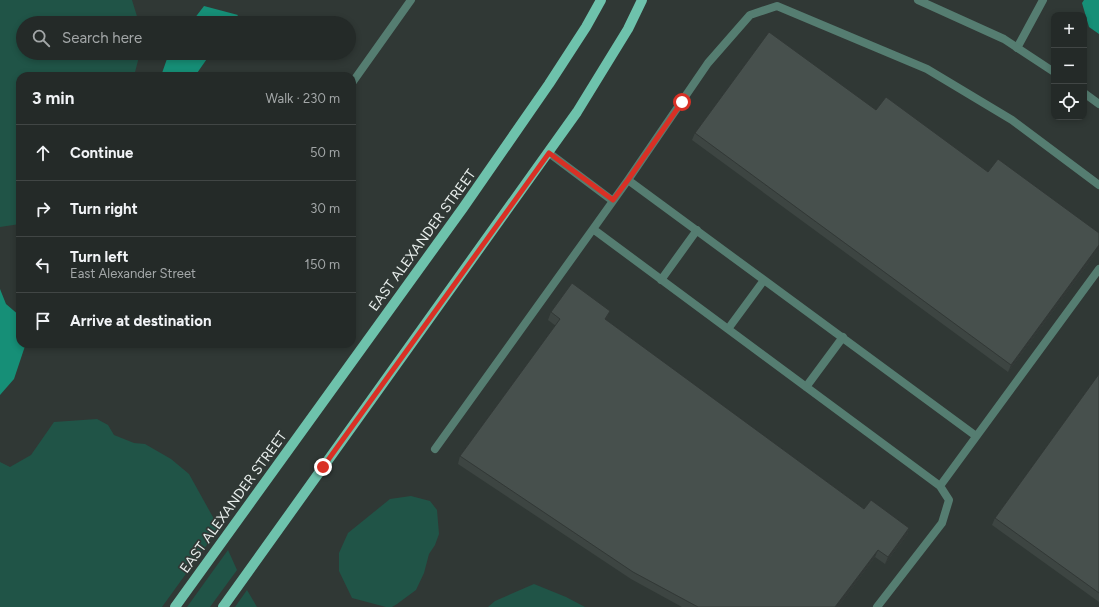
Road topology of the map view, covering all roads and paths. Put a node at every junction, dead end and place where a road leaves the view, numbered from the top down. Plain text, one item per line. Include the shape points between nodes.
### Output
1 (411, 0) edge
2 (601, 0) edge
3 (642, 0) edge
4 (918, 0) edge
5 (1044, 0) edge
6 (1017, 48) junction
7 (1051, 70) edge
8 (356, 77) edge
9 (1087, 95) edge
10 (1099, 104) edge
11 (549, 153) junction
12 (628, 180) junction
13 (1099, 185) edge
14 (613, 200) junction
15 (593, 229) junction
16 (697, 230) junction
17 (1099, 269) edge
18 (661, 280) junction
19 (764, 280) junction
20 (728, 329) junction
21 (843, 337) junction
22 (806, 387) junction
23 (976, 436) junction
24 (435, 449) dead end
25 (940, 486) junction
26 (174, 607) edge
27 (223, 607) edge
28 (877, 607) edge

1 - 8 street
2 - 26 main road, EAST ALEXANDER STREET via 550,84 472,195
3 - 11 main road via 628,29
4 - 6 street via 1004,39
5 - 6 street
6 - 7 street
9 - 10 street
11 - 14 street
11 - 27 main road
12 - 13 street via 708,63 750,15 777,6 927,69 1012,120
12 - 14 street
12 - 16 street
14 - 15 street
15 - 18 street
15 - 24 street
16 - 18 street
16 - 19 street
17 - 23 street
18 - 20 street
19 - 20 street
19 - 21 street
20 - 22 street
21 - 22 street
21 - 23 street
22 - 25 street
23 - 25 street
25 - 28 street via 949,500 942,523

